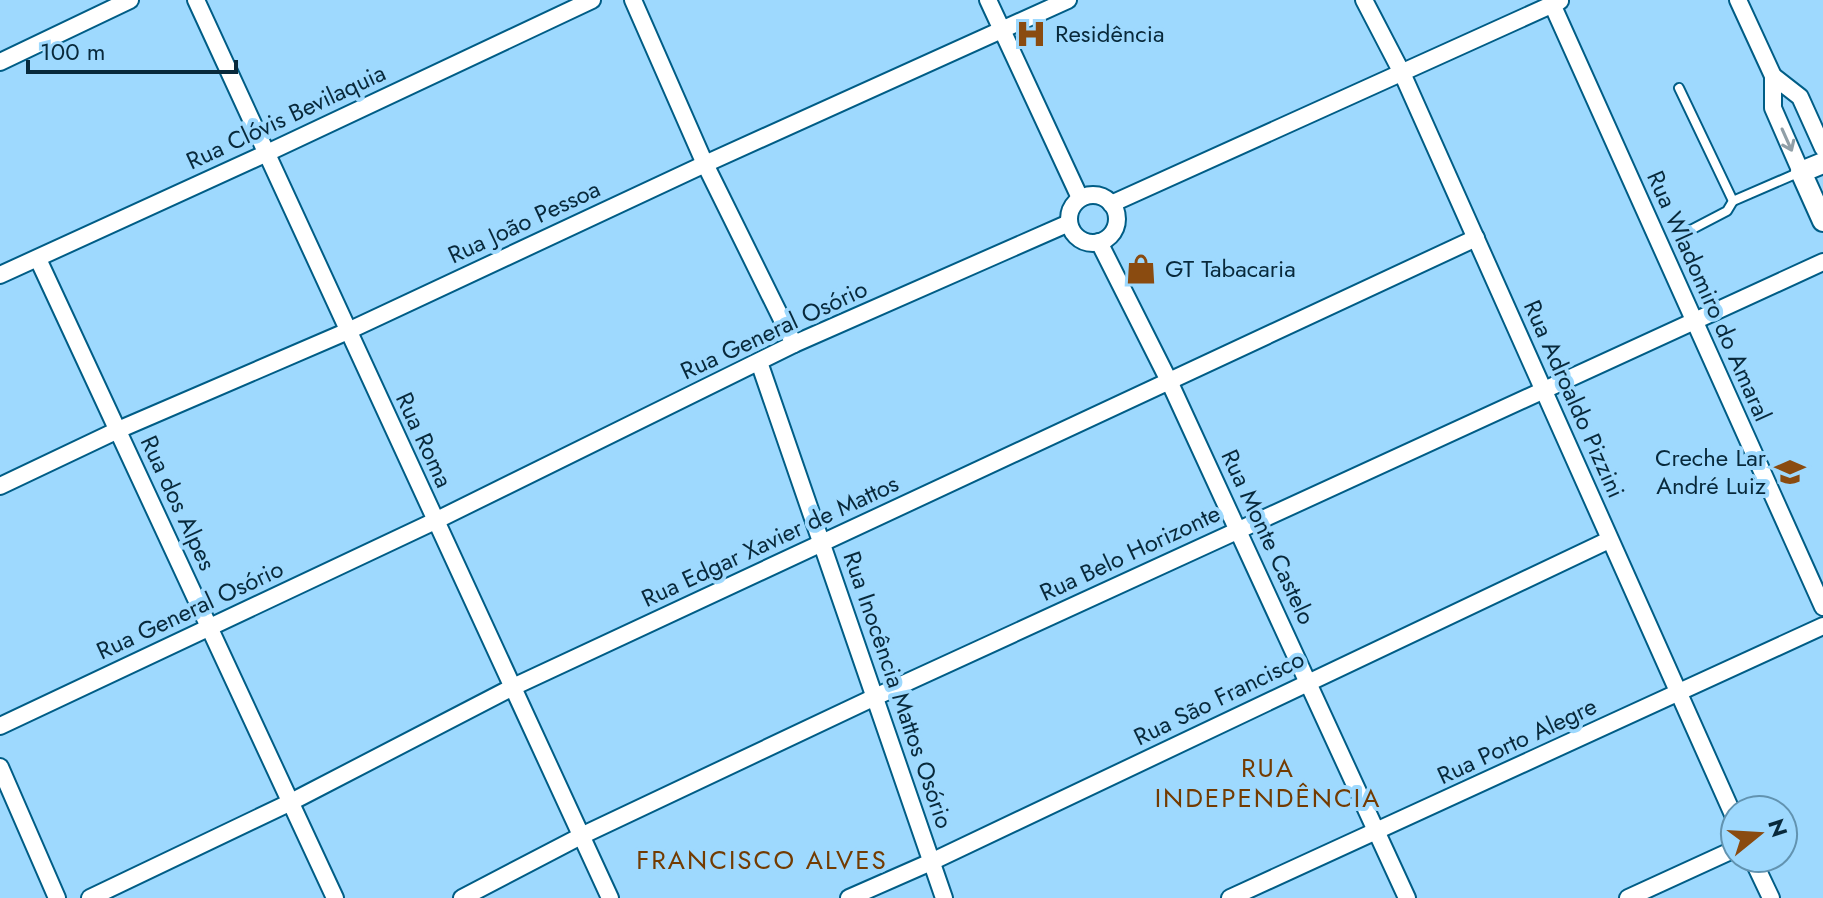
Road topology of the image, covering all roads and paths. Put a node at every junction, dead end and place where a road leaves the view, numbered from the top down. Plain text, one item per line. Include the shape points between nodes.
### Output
1 (130, 0) edge
2 (196, 0) edge
3 (592, 0) edge
4 (633, 0) edge
5 (988, 0) edge
6 (1068, 0) edge
7 (1364, 0) edge
8 (1738, 0) edge
9 (1556, 2) edge
10 (1002, 30) junction
11 (0, 62) edge
12 (1402, 73) junction
13 (1773, 76) junction
14 (1679, 88) dead end
15 (1823, 148) edge
16 (267, 153) junction
17 (1823, 163) edge
18 (705, 164) junction
19 (1801, 172) junction
20 (1817, 195) edge
21 (1080, 198) junction
22 (1733, 201) junction
23 (1111, 204) junction
24 (1823, 221) edge
25 (1069, 223) junction
26 (1681, 235) dead end
27 (1476, 238) junction
28 (1099, 242) junction
29 (38, 259) junction
30 (1823, 262) edge
31 (0, 275) edge
32 (1694, 321) junction
33 (348, 331) junction
34 (794, 344) junction
35 (759, 362) junction
36 (1169, 381) junction
37 (1544, 390) junction
38 (118, 430) junction
39 (0, 486) edge
40 (435, 521) junction
41 (1238, 530) junction
42 (1609, 540) junction
43 (822, 543) junction
44 (1823, 607) edge
45 (1823, 626) edge
46 (209, 628) junction
47 (1309, 681) junction
48 (513, 687) junction
49 (1680, 693) junction
50 (875, 697) junction
51 (0, 726) edge
52 (0, 767) edge
53 (1724, 794) edge
54 (291, 802) junction
55 (1377, 832) junction
56 (581, 836) junction
57 (1719, 856) edge
58 (931, 862) junction
59 (1760, 874) edge
60 (57, 898) edge
61 (90, 898) edge
62 (335, 898) edge
63 (462, 898) edge
64 (610, 898) edge
65 (849, 898) edge
66 (944, 898) edge
67 (1230, 898) edge
68 (1407, 898) edge
69 (1628, 898) edge
70 (1771, 898) edge

1 - 11 street
2 - 16 street, Rua Roma
3 - 16 street, Rua Clóvis Bevilaquia
4 - 18 street
5 - 10 street
6 - 10 street, Rua João Pessoa
7 - 12 street, Rua Adroaldo Pizzini
8 - 13 street
9 - 12 street
9 - 32 street, Rua Wladomiro do Amaral
10 - 18 street, Rua João Pessoa
10 - 21 street
12 - 23 street
12 - 27 street, Rua Adroaldo Pizzini
13 - 15 street via 1800,97
13 -> 19 street via 1773,108
14 - 22 lane
16 - 29 street, Rua Clóvis Bevilaquia
16 - 33 street, Rua Roma
17 - 19 street
18 - 33 street, Rua João Pessoa
18 - 34 street
19 - 20 street
19 - 22 lane
20 - 24 street
21 - 23 street via 1095,195
21 - 25 street via 1070,210
22 - 26 lane via 1727,211
23 - 28 street via 1116,225
25 - 28 street via 1078,238
25 - 34 street, Rua General Osório
27 - 36 street, Rua Edgar Xavier de Mattos
27 - 37 street, Rua Adroaldo Pizzini
28 - 36 street, Rua Monte Castelo
29 - 31 street, Rua Clóvis Bevilaquia
29 - 38 street, Rua dos Alpes
30 - 32 street, Rua Belo Horizonte
32 - 37 street, Rua Belo Horizonte
32 - 44 street, Rua Wladomiro do Amaral
33 - 38 street, Rua João Pessoa
33 - 40 street, Rua Roma
34 - 35 street, Rua General Osório
35 - 40 street, Rua General Osório
35 - 43 street, Rua Inocência Mattos Osório
36 - 41 street, Rua Monte Castelo
36 - 43 street, Rua Edgar Xavier de Mattos
37 - 41 street, Rua Belo Horizonte
37 - 42 street, Rua Adroaldo Pizzini
38 - 39 street, Rua João Pessoa
38 - 46 street, Rua dos Alpes
40 - 46 street, Rua General Osório
40 - 48 street, Rua Roma
41 - 47 street, Rua Monte Castelo
41 - 50 street, Rua Belo Horizonte
42 - 47 street, Rua São Francisco
42 - 49 street, Rua Adroaldo Pizzini
43 - 48 street, Rua Edgar Xavier de Mattos
43 - 50 street, Rua Inocência Mattos Osório
45 - 49 street, Rua Porto Alegre
46 - 51 street, Rua General Osório
46 - 54 street, Rua dos Alpes
47 - 55 street, Rua Monte Castelo
47 - 58 street, Rua São Francisco
48 - 54 street, Rua Edgar Xavier de Mattos
48 - 56 street, Rua Roma
49 - 53 street, Rua Adroaldo Pizzini
49 - 55 street, Rua Porto Alegre
50 - 56 street, Rua Belo Horizonte
50 - 58 street, Rua Inocência Mattos Osório
52 - 60 street
54 - 61 street, Rua Edgar Xavier de Mattos
54 - 62 street, Rua dos Alpes
55 - 67 street, Rua Porto Alegre
55 - 68 street, Rua Monte Castelo
56 - 63 street, Rua Belo Horizonte
56 - 64 street, Rua Roma
57 - 69 street
58 - 65 street, Rua São Francisco
58 - 66 street, Rua Inocência Mattos Osório
59 - 70 street

